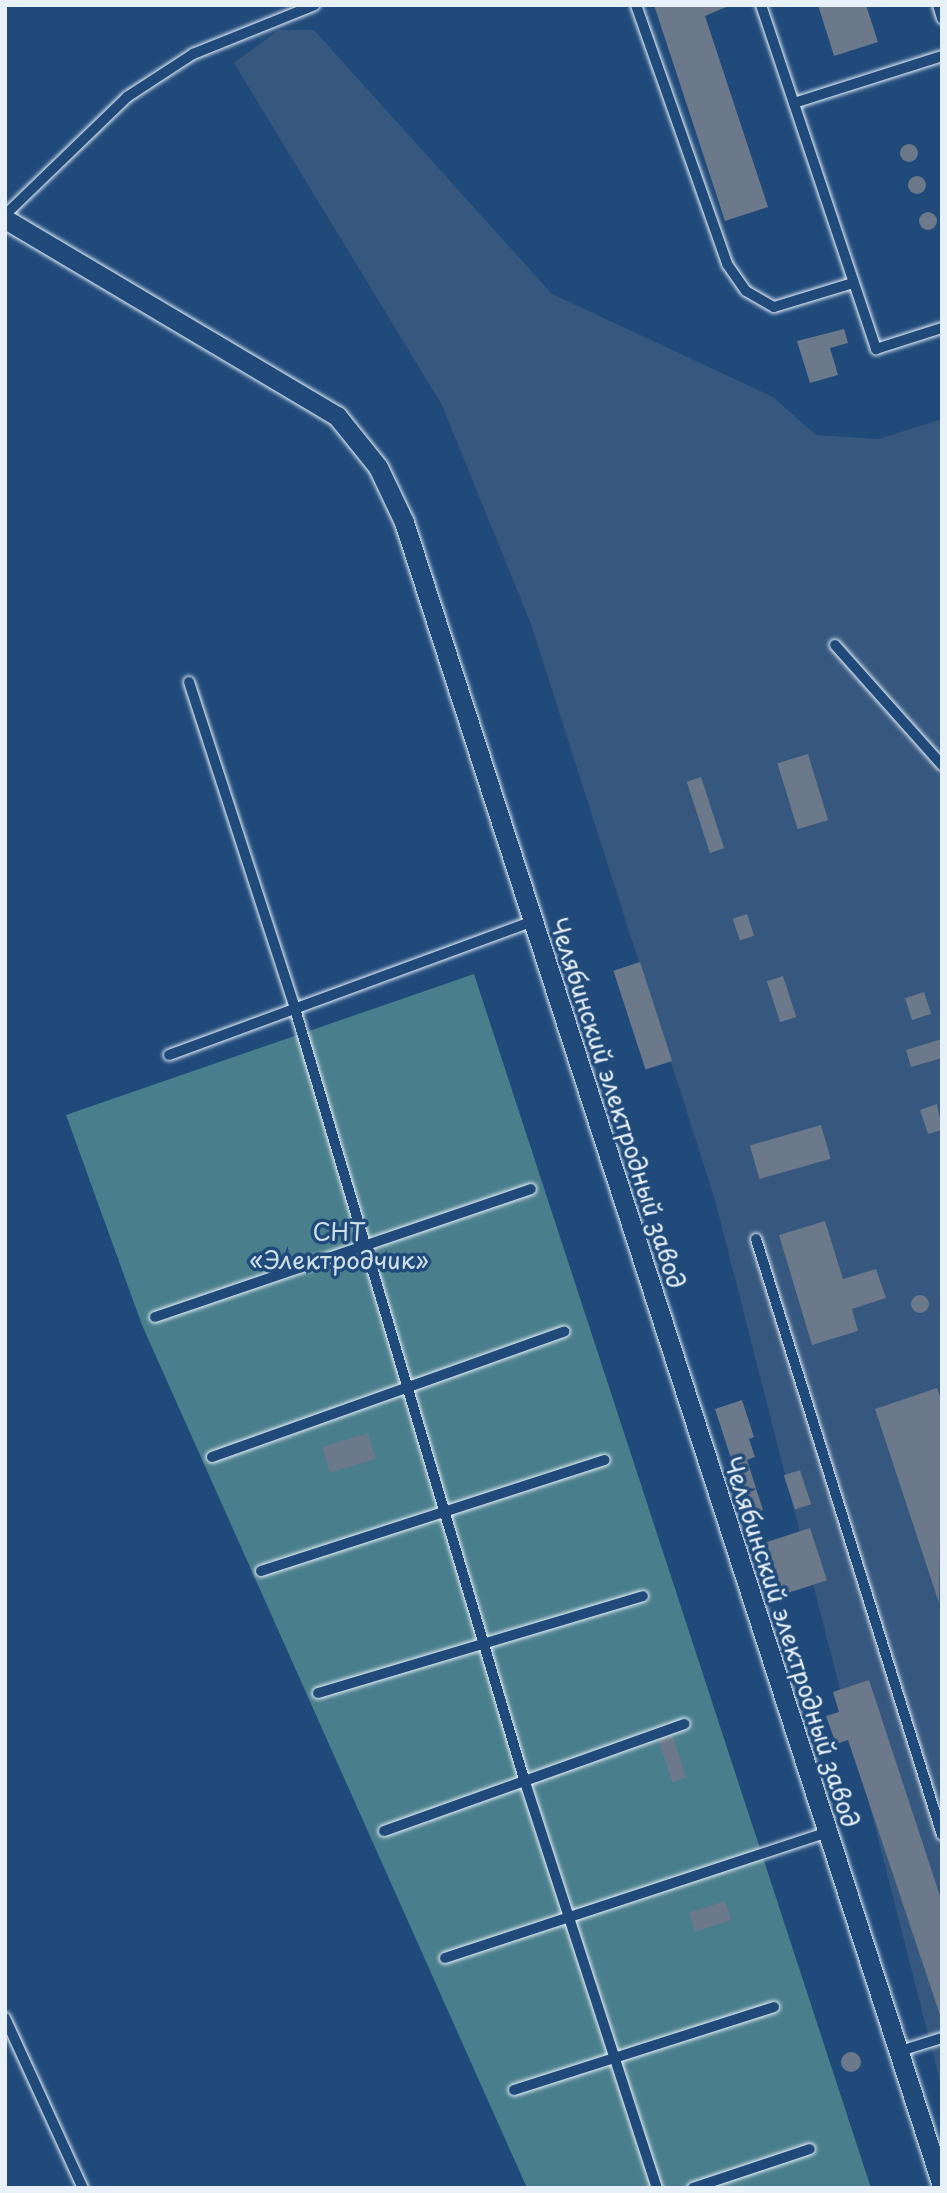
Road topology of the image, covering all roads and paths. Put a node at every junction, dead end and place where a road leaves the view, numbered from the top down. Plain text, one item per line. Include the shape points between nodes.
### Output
1 (315, 5) edge
2 (636, 5) edge
3 (761, 5) edge
4 (937, 5) edge
5 (942, 18) edge
6 (942, 57) edge
7 (794, 103) junction
8 (5, 217) edge
9 (853, 283) junction
10 (942, 328) edge
11 (835, 645) dead end
12 (190, 682) dead end
13 (942, 765) edge
14 (534, 920) junction
15 (295, 1009) junction
16 (169, 1055) dead end
17 (531, 1189) dead end
18 (756, 1239) dead end
19 (365, 1246) junction
20 (155, 1317) dead end
21 (564, 1332) dead end
22 (406, 1384) junction
23 (212, 1457) dead end
24 (605, 1460) dead end
25 (446, 1510) junction
26 (261, 1571) dead end
27 (643, 1596) dead end
28 (484, 1643) junction
29 (318, 1693) dead end
30 (685, 1724) dead end
31 (524, 1779) junction
32 (384, 1831) dead end
33 (828, 1832) junction
34 (942, 1835) edge
35 (566, 1915) junction
36 (445, 1958) dead end
37 (774, 2007) dead end
38 (5, 2018) edge
39 (942, 2038) edge
40 (897, 2052) junction
41 (611, 2062) junction
42 (514, 2090) dead end
43 (810, 2149) dead end
44 (942, 2186) edge
45 (83, 2188) edge
46 (657, 2188) edge
47 (693, 2188) edge

1 - 8 lane via 193,54 127,97
2 - 9 lane via 727,264 746,291 774,307
3 - 7 lane
4 - 5 lane
6 - 7 lane
7 - 9 lane
8 - 14 street, Челябинский электродный завод via 337,416 378,467 404,522
9 - 10 lane via 876,349
11 - 13 lane
12 - 15 lane
14 - 15 lane
14 - 33 street, Челябинский электродный завод via 812,1808
15 - 16 lane
15 - 19 lane
17 - 19 lane
18 - 34 lane
19 - 20 lane
19 - 22 lane
21 - 22 lane
22 - 23 lane
22 - 25 lane
24 - 25 lane
25 - 26 lane
25 - 28 lane
27 - 28 lane
28 - 29 lane
28 - 31 lane
30 - 31 lane
31 - 32 lane
31 - 35 lane
33 - 35 lane
33 - 40 street, Челябинский электродный завод
35 - 36 lane
35 - 41 lane
37 - 41 lane
38 - 45 lane
39 - 40 lane
40 - 44 street, Челябинский электродный завод
41 - 42 lane
41 - 46 lane
43 - 47 lane

